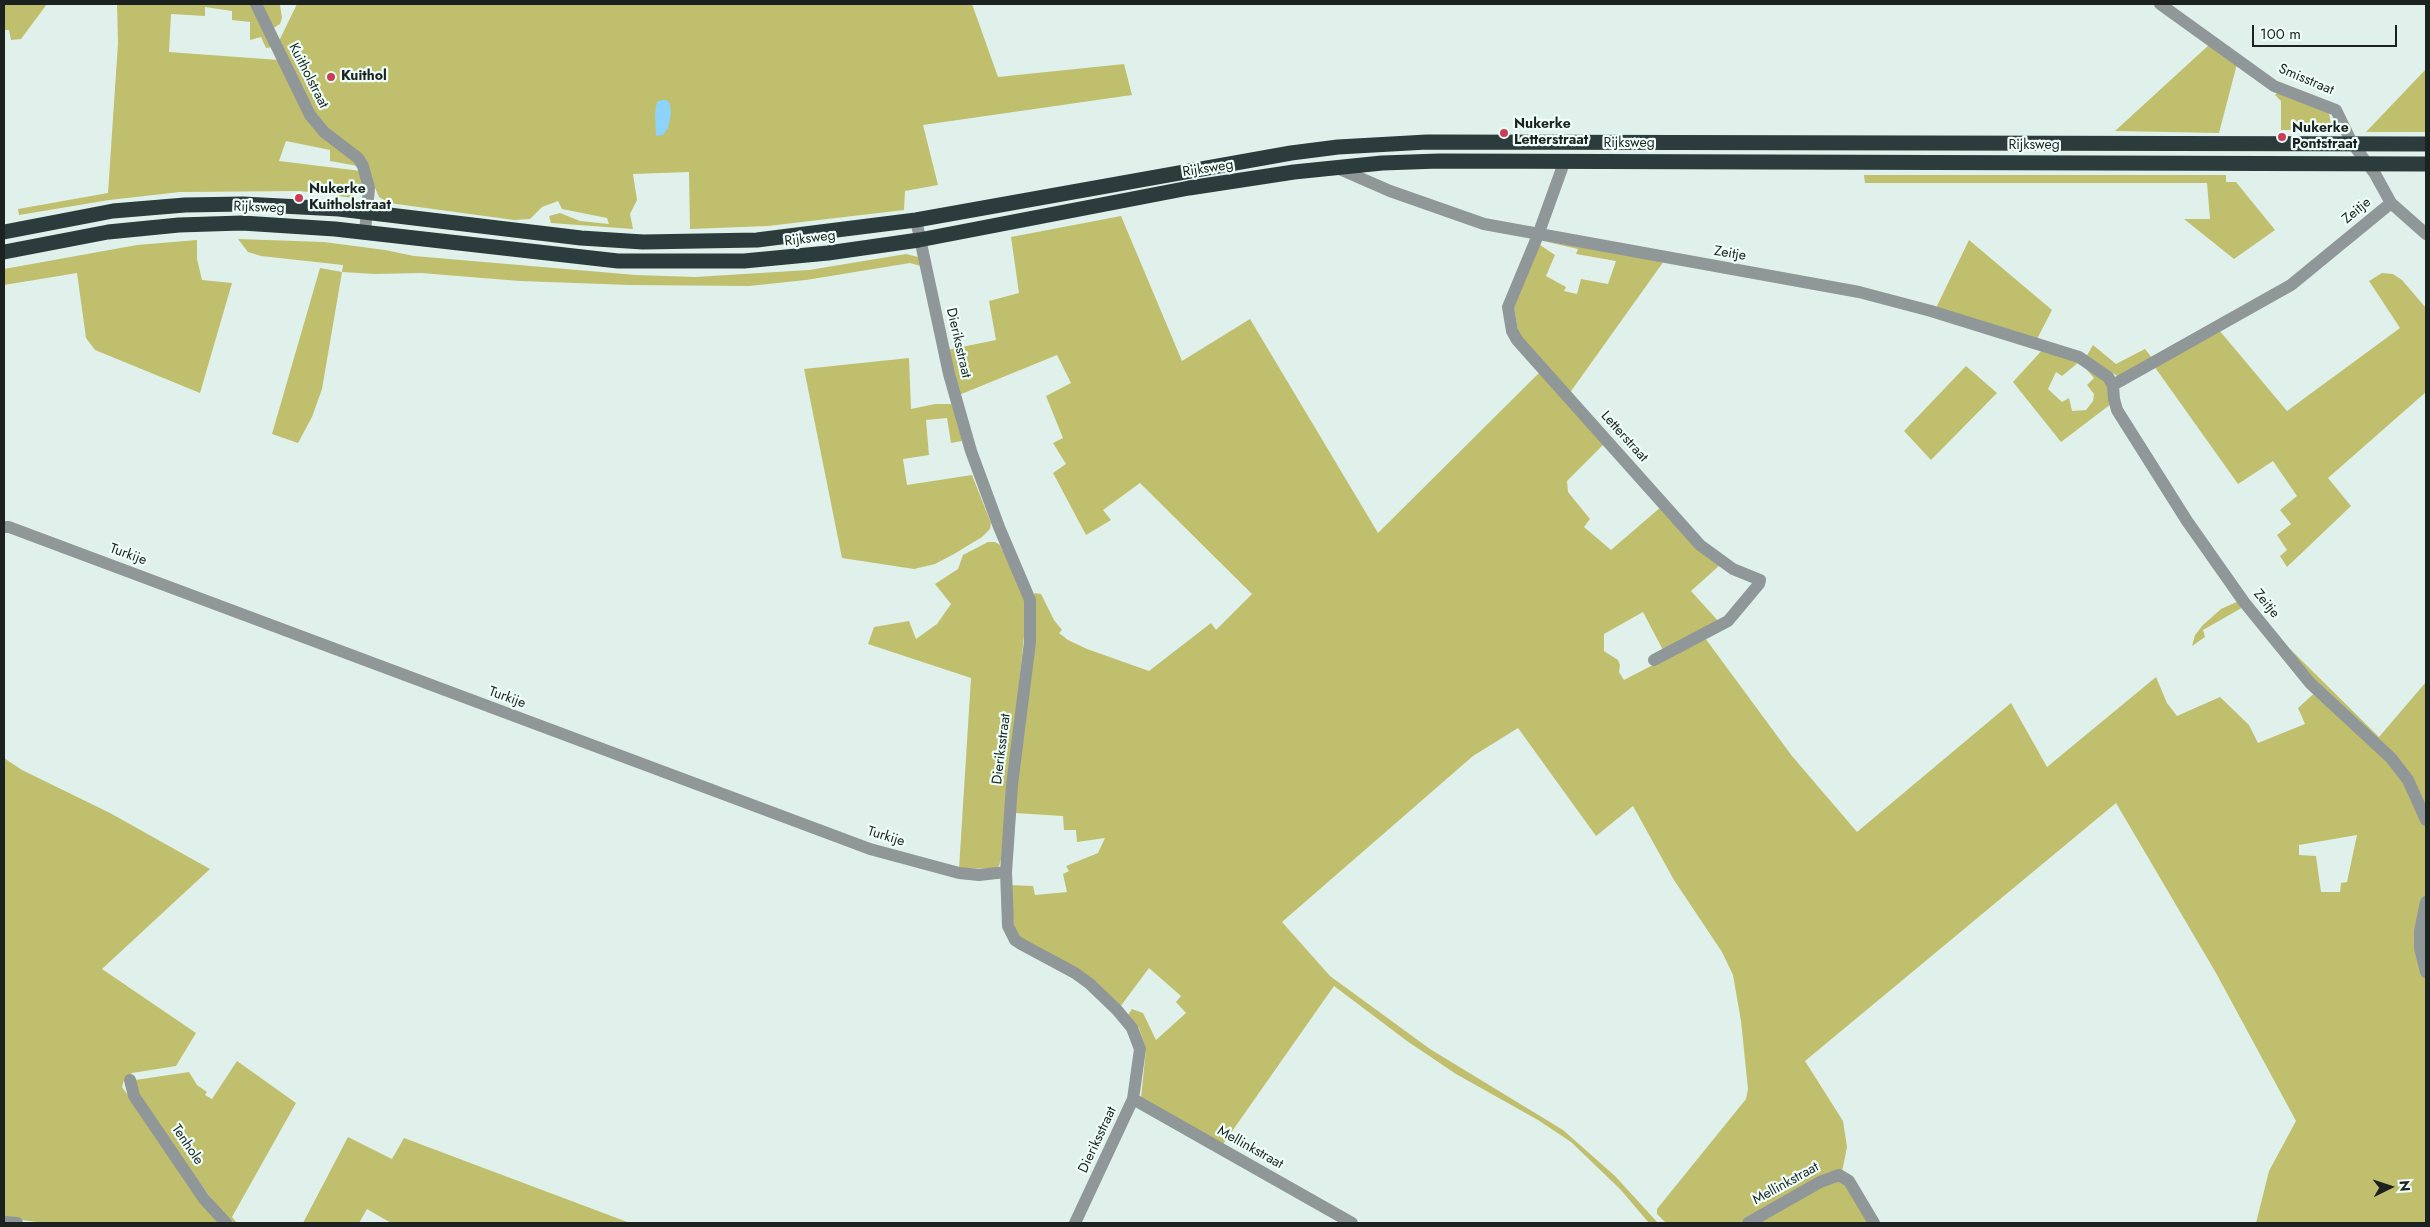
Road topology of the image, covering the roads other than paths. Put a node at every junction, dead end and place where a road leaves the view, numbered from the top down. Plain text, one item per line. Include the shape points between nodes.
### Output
1 (256, 4) edge
2 (2160, 4) edge
3 (2352, 143) junction
4 (2426, 144) edge
5 (1565, 160) junction
6 (2368, 164) junction
7 (2426, 164) edge
8 (1335, 167) junction
9 (2391, 203) junction
10 (368, 212) junction
11 (916, 220) junction
12 (4, 232) edge
13 (365, 232) junction
14 (2426, 234) edge
15 (1538, 235) junction
16 (919, 240) junction
17 (4, 252) edge
18 (2114, 385) junction
19 (4, 527) edge
20 (1654, 660) dead end
21 (2426, 820) edge
22 (1006, 872) junction
23 (2426, 902) edge
24 (2426, 972) edge
25 (130, 1080) dead end
26 (1134, 1100) junction
27 (4, 1222) edge
28 (17, 1223) edge
29 (226, 1223) edge
30 (1075, 1223) edge
31 (1352, 1223) edge
32 (1748, 1223) edge
33 (1874, 1223) edge

1 - 10 street, Kuitholstraat via 310,115 324,132 358,158 363,166 369,188
2 - 3 street, Smisstraat via 2274,86 2336,110
3 - 4 highway, Rijksweg
3 - 6 street, Smisstraat
3 - 11 highway, Rijksweg via 1382,143 1232,162
5 - 6 highway, Rijksweg
5 - 8 highway, Rijksweg via 1439,161
5 - 15 street, Letterstraat
6 - 7 highway, Rijksweg
6 - 9 street, Smisstraat
8 - 15 street, Zeitje via 1390,191 1475,220
8 - 16 highway, Rijksweg via 1189,188
9 - 14 street, Smisstraat
9 - 18 street, Zeitje via 2291,285
10 - 11 highway, Rijksweg via 530,233 661,242 766,239
10 - 12 highway, Rijksweg via 274,204 185,205 113,211
10 - 13 street, Kuitholstraat
11 - 16 street, Dieriksstraat
13 - 16 highway, Rijksweg via 569,257 665,263 782,258
13 - 17 highway, Rijksweg via 275,224 179,225 108,232
15 - 18 street, Zeitje via 1791,279 1904,304 2079,357
15 - 20 street, Letterstraat via 1508,307 1510,325 1517,340 1700,544 1733,568 1760,580 1728,621
16 - 22 street, Dieriksstraat via 949,374 971,451 1030,600 1030,642 1012,785
18 - 21 street, Zeitje via 2117,410 2219,567 2310,683 2391,758 2408,780
19 - 22 street, Turkije via 870,849 959,873
22 - 26 street, Dieriksstraat via 1006,916 1015,940 1082,978 1132,1028 1140,1049
23 - 24 street via 2420,931
25 - 29 street, Tenhole via 134,1096 204,1199
26 - 30 street, Dieriksstraat
26 - 31 street, Mellinkstraat
27 - 28 street
32 - 33 street, Mellinkstraat via 1838,1175 1849,1181

